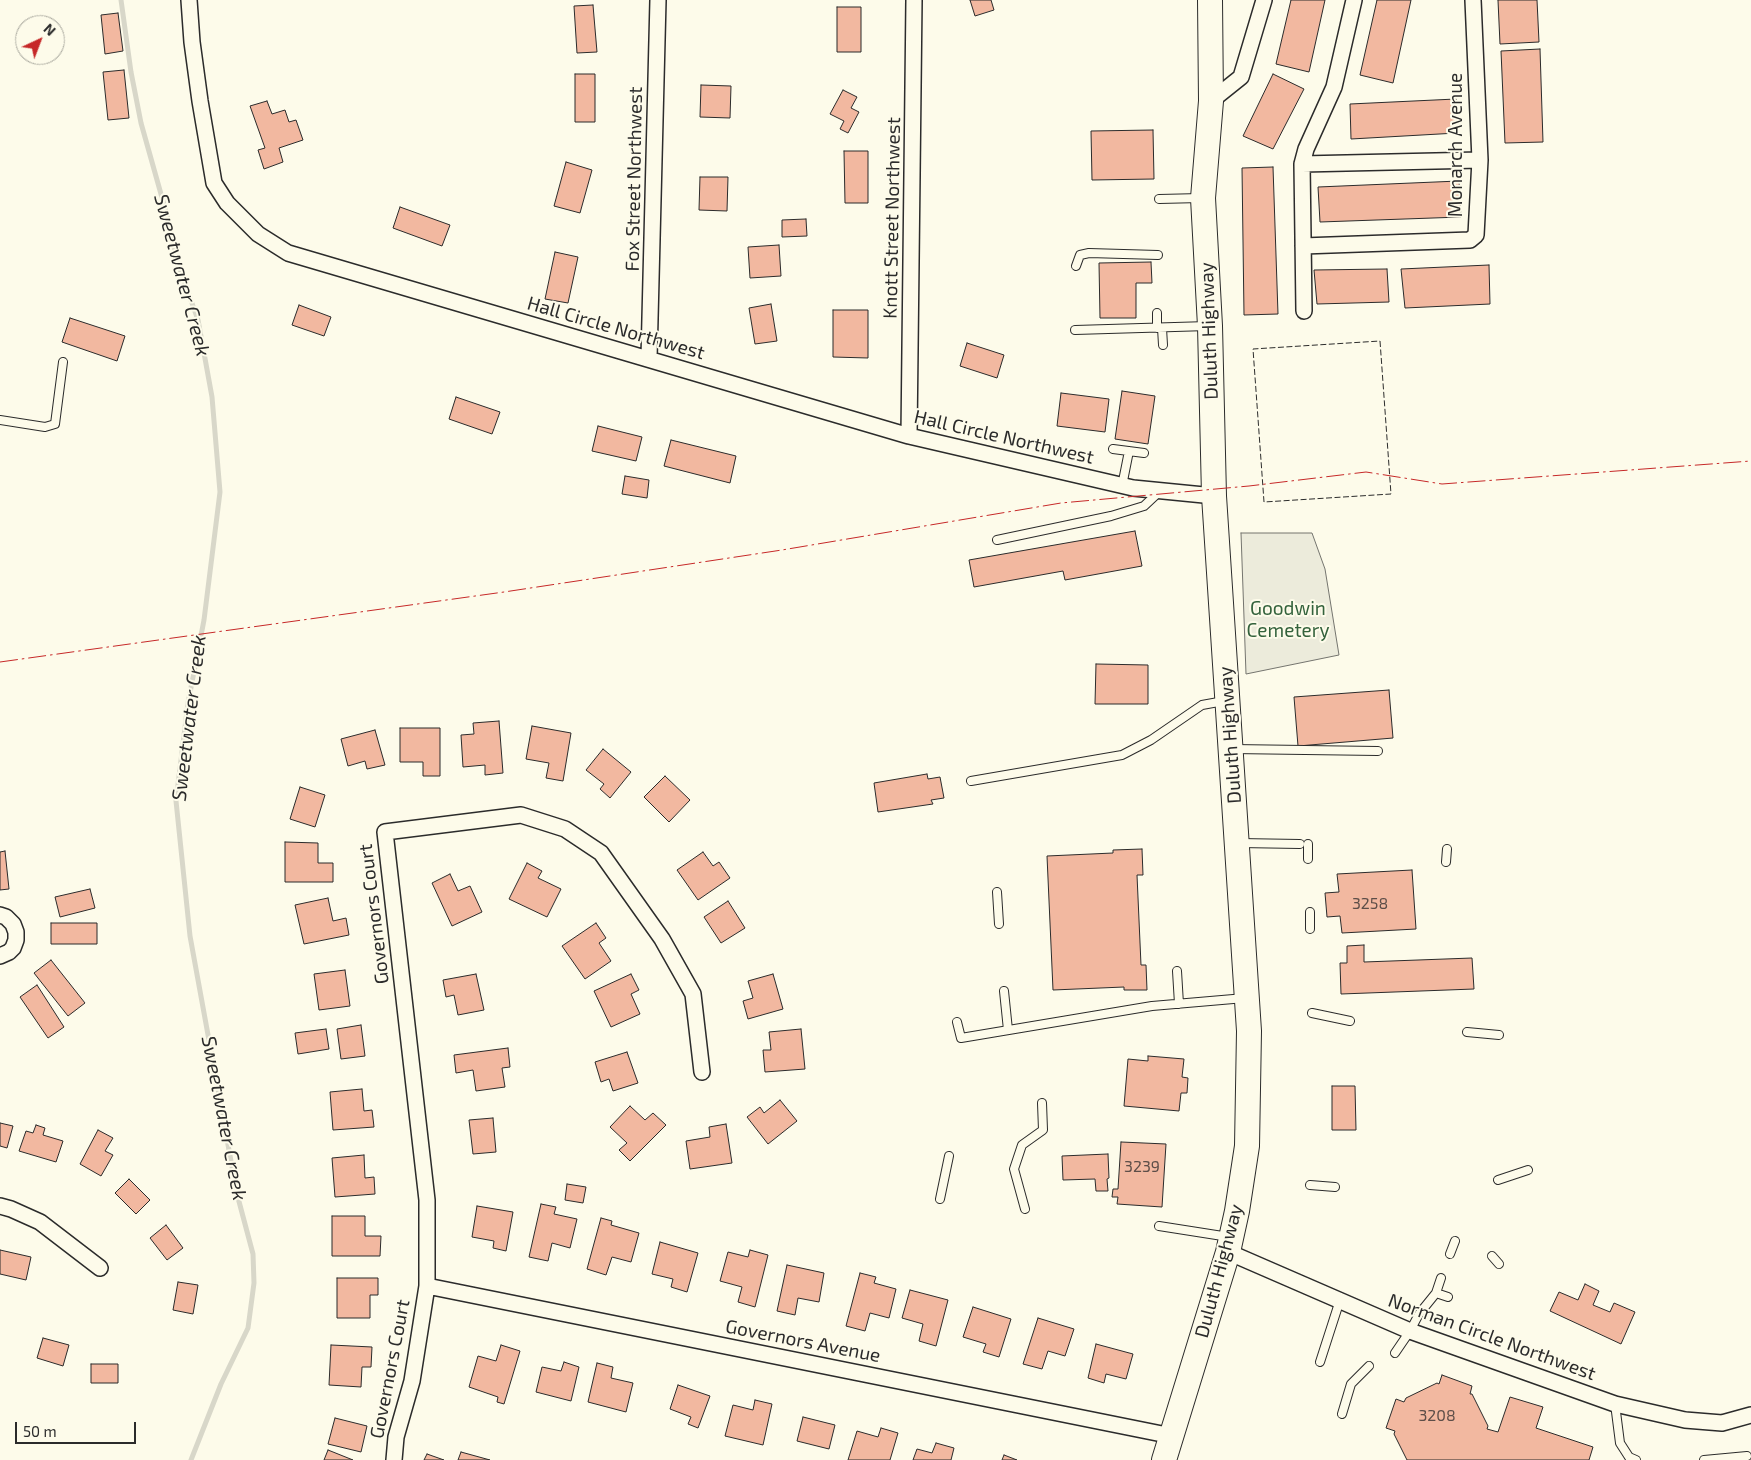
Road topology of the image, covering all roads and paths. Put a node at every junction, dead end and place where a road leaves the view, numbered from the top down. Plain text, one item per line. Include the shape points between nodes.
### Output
1 (189, 0) edge
2 (658, 0) edge
3 (914, 0) edge
4 (1210, 0) edge
5 (1264, 0) edge
6 (1354, 0) edge
7 (1473, 0) edge
8 (1210, 101) junction
9 (1480, 160) junction
10 (1302, 164) junction
11 (1203, 198) junction
12 (1159, 199) dead end
13 (1303, 246) junction
14 (1158, 255) dead end
15 (1076, 266) dead end
16 (1304, 311) dead end
17 (1157, 313) dead end
18 (1210, 326) junction
19 (1159, 328) junction
20 (1075, 330) dead end
21 (1163, 345) dead end
22 (649, 358) junction
23 (63, 362) dead end
24 (0, 420) edge
25 (909, 436) junction
26 (1113, 449) dead end
27 (1129, 451) junction
28 (1144, 454) dead end
29 (1122, 486) junction
30 (1160, 491) junction
31 (1214, 496) junction
32 (997, 540) dead end
33 (1227, 700) junction
34 (1230, 749) junction
35 (1378, 751) dead end
36 (971, 781) dead end
37 (1237, 843) junction
38 (1446, 849) dead end
39 (1308, 859) dead end
40 (1446, 862) dead end
41 (997, 892) dead end
42 (1310, 912) dead end
43 (0, 915) edge
44 (999, 924) dead end
45 (1310, 929) dead end
46 (0, 956) edge
47 (1177, 971) dead end
48 (1004, 991) dead end
49 (1247, 998) junction
50 (1179, 1004) junction
51 (1312, 1012) dead end
52 (1350, 1021) dead end
53 (956, 1022) dead end
54 (1008, 1030) junction
55 (1467, 1032) dead end
56 (1499, 1035) dead end
57 (702, 1072) dead end
58 (1042, 1103) dead end
59 (949, 1156) dead end
60 (1528, 1170) dead end
61 (1498, 1180) dead end
62 (1310, 1185) dead end
63 (1335, 1187) dead end
64 (940, 1199) dead end
65 (0, 1206) edge
66 (1025, 1209) dead end
67 (1160, 1226) dead end
68 (1455, 1240) dead end
69 (1230, 1244) junction
70 (1450, 1254) dead end
71 (1492, 1256) dead end
72 (1499, 1264) dead end
73 (100, 1268) dead end
74 (1441, 1278) dead end
75 (427, 1286) junction
76 (1436, 1293) junction
77 (1448, 1297) dead end
78 (1340, 1300) junction
79 (1410, 1331) junction
80 (1395, 1353) dead end
81 (1320, 1362) dead end
82 (1369, 1366) dead end
83 (1615, 1404) junction
84 (1342, 1414) dead end
85 (1751, 1415) edge
86 (1172, 1436) junction
87 (1747, 1456) dead end
88 (394, 1460) edge
89 (1164, 1460) edge
90 (1636, 1460) edge
91 (1704, 1460) edge
92 (1709, 1460) edge

1 - 22 street, Hall Circle Northwest via 200,102 214,183 226,203 258,234 288,253
2 - 22 street, Fox Street Northwest
3 - 25 street, Knott Street Northwest
4 - 8 main road, Duluth Highway
5 - 8 street via 1241,76
6 - 10 street via 1334,87
7 - 9 street, Monarch Avenue
8 - 11 main road, Duluth Highway
9 - 10 street
9 - 13 street, Monarch Avenue via 1476,235 1470,240
10 - 13 street
11 - 12 lane
11 - 18 main road, Duluth Highway
13 - 16 street
14 - 15 lane via 1089,253 1080,255
17 - 19 lane
18 - 19 lane
18 - 31 main road, Duluth Highway
19 - 20 lane
19 - 21 lane
22 - 25 street, Hall Circle Northwest
23 - 24 lane via 55,424 45,427
25 - 29 street, Hall Circle Northwest
26 - 27 lane
27 - 28 lane
27 - 29 lane
29 - 30 street, Hall Circle Northwest
30 - 31 street, Hall Circle Northwest
30 - 32 lane via 1144,506 1111,516
31 - 33 main road, Duluth Highway
33 - 34 main road, Duluth Highway
33 - 36 lane via 1202,705 1151,740 1122,755
34 - 35 lane
34 - 37 main road, Duluth Highway
37 - 39 lane via 1304,844
37 - 49 main road, Duluth Highway
38 - 40 lane
41 - 44 lane
42 - 45 lane
43 - 46 street via 13,924 16,932 13,948
47 - 50 lane
48 - 54 lane
49 - 50 lane
49 - 69 main road, Duluth Highway via 1247,1146
50 - 54 lane
51 - 52 lane
53 - 54 lane via 962,1038
55 - 56 lane
57 - 75 street, Governors Court via 693,994 662,939 601,853 564,829 521,815 385,832 427,1200
58 - 66 lane via 1042,1130 1022,1145 1014,1169
59 - 64 lane
60 - 61 lane
62 - 63 lane
65 - 73 street via 40,1222
67 - 69 lane
68 - 70 lane
69 - 78 street, Norman Circle Northwest
69 - 86 main road, Duluth Highway
71 - 72 lane
74 - 76 lane
75 - 86 street, Governors Avenue
75 - 88 street, Governors Court via 412,1381 396,1437
76 - 77 lane
76 - 79 lane
78 - 79 street, Norman Circle Northwest
78 - 81 lane
79 - 80 lane
79 - 83 street, Norman Circle Northwest
82 - 84 lane via 1351,1384
83 - 85 street, Norman Circle Northwest via 1704,1422 1722,1423
83 - 90 lane via 1620,1443 1629,1457
86 - 89 main road, Duluth Highway
87 - 92 lane
91 - 92 lane

